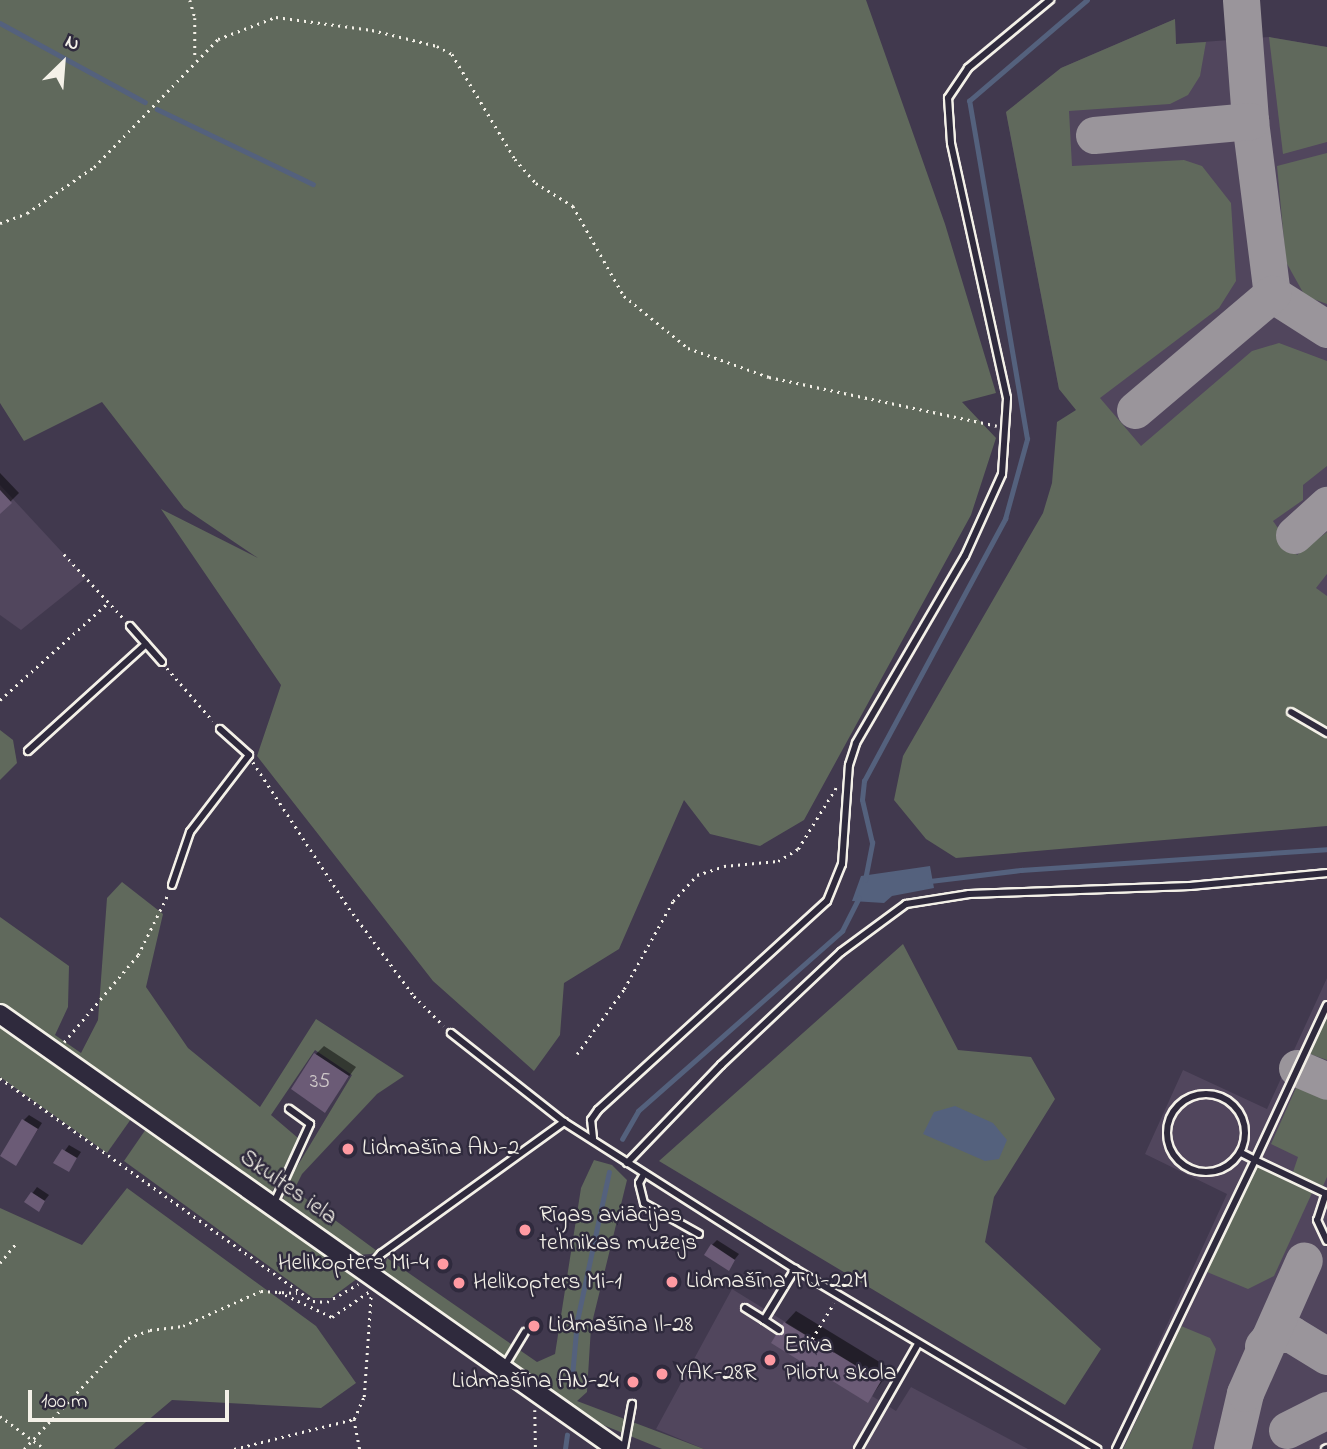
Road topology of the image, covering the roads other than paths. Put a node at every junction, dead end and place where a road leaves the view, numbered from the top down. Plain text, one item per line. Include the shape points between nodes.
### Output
1 (1050, 0) edge
2 (130, 626) road end
3 (146, 644) junction
4 (162, 662) road end
5 (1291, 712) dead end
6 (220, 729) road end
7 (1327, 733) edge
8 (28, 751) dead end
9 (1327, 873) edge
10 (172, 885) road end
11 (1327, 1005) edge
12 (0, 1014) edge
13 (451, 1033) road end
14 (289, 1109) dead end
15 (565, 1122) junction
16 (593, 1138) junction
17 (1241, 1153) junction
18 (1255, 1160) junction
19 (627, 1163) junction
20 (644, 1174) junction
21 (1327, 1193) edge
22 (272, 1207) junction
23 (699, 1234) dead end
24 (1327, 1241) edge
25 (795, 1269) junction
26 (365, 1273) junction
27 (745, 1308) dead end
28 (764, 1320) junction
29 (779, 1330) dead end
30 (525, 1332) dead end
31 (918, 1344) junction
32 (502, 1369) junction
33 (632, 1405) dead end
34 (619, 1448) edge
35 (858, 1449) edge
36 (1097, 1449) edge
37 (1116, 1449) edge

1 - 16 lane via 968,68 948,99 947,113 1001,361 1009,428 1002,474 965,556 856,743 849,765 842,864 827,901 597,1110 591,1120
2 - 3 lane
3 - 4 lane
3 - 8 lane
5 - 7 lane
6 - 10 lane via 249,755 190,832
9 - 19 lane via 1191,886 969,894 906,904 841,952 720,1065
11 - 18 lane
12 - 22 main road, Skultes iela
13 - 15 lane
14 - 22 lane via 310,1124
15 - 16 lane
15 - 26 lane via 397,1240
16 - 19 lane
17 - 17 lane via 1245,1142 1242,1117 1225,1098 1201,1094 1188,1098 1170,1117 1168,1143 1173,1155 1194,1171 1220,1170
17 - 18 lane
18 - 21 lane
18 - 37 lane
19 - 20 lane
20 - 23 lane via 639,1183 644,1203
20 - 25 lane
21 - 24 lane via 1317,1220
22 - 26 main road, Skultes iela
25 - 28 lane
25 - 31 lane
26 - 32 main road, Skultes iela
27 - 28 lane
28 - 29 lane
30 - 32 lane
31 - 35 lane
31 - 36 lane
32 - 34 main road, Skultes iela
33 - 34 lane

